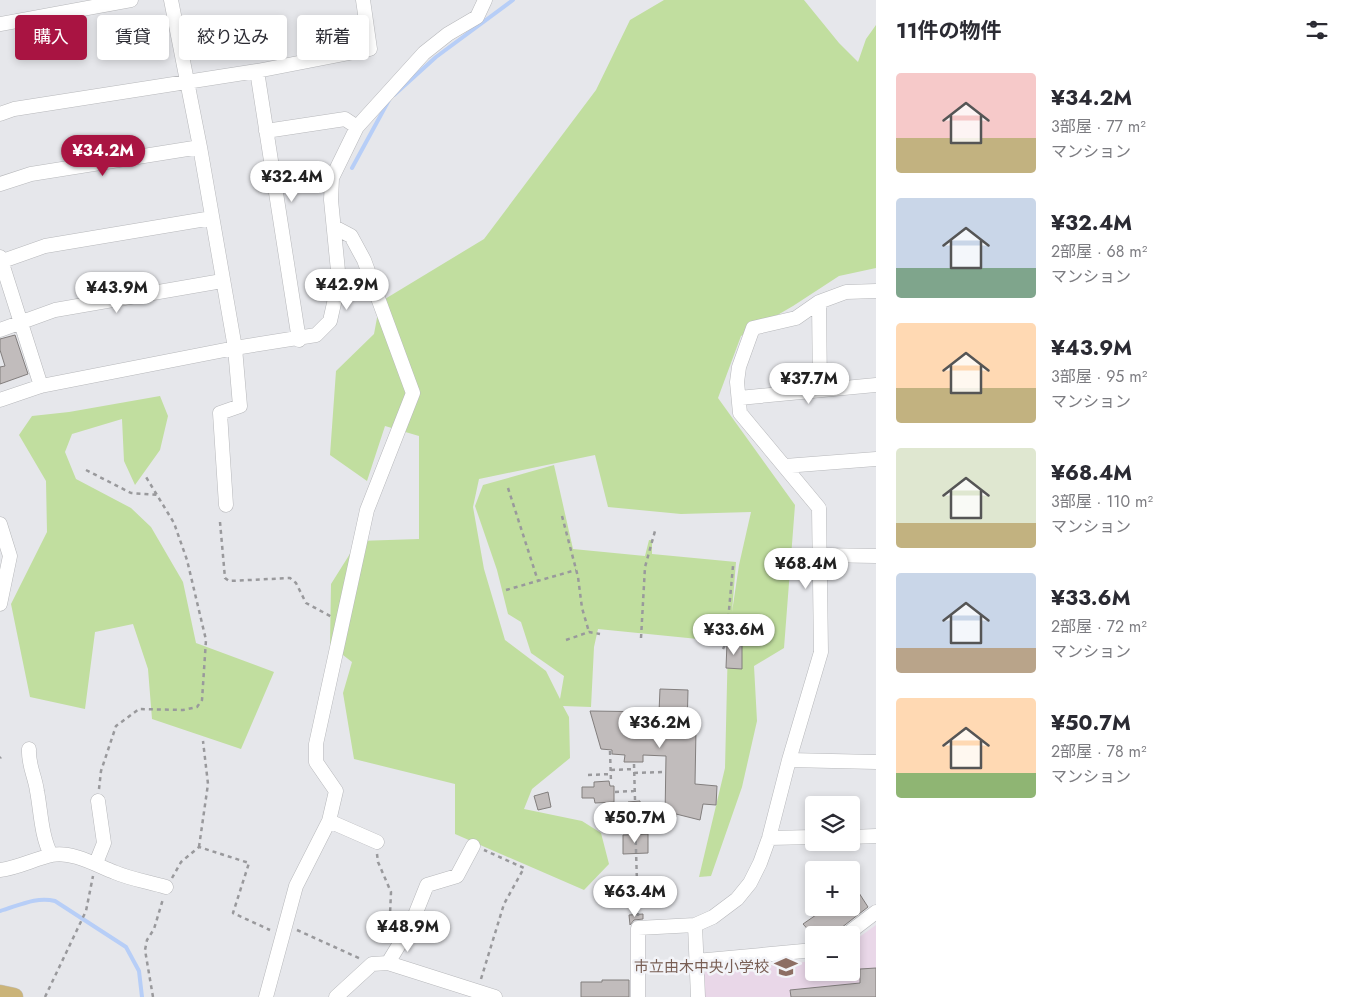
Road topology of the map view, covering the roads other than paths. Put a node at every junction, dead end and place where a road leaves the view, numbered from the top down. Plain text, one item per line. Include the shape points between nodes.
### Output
1 (131, 0) edge
2 (171, 0) edge
3 (363, 0) edge
4 (486, 0) edge
5 (0, 24) edge
6 (257, 71) junction
7 (188, 82) junction
8 (0, 114) edge
9 (357, 127) junction
10 (266, 131) junction
11 (200, 147) junction
12 (0, 184) edge
13 (212, 218) junction
14 (334, 227) junction
15 (0, 260) edge
16 (222, 280) junction
17 (876, 291) edge
18 (819, 302) junction
19 (21, 322) junction
20 (0, 330) edge
21 (299, 340) junction
22 (235, 348) junction
23 (876, 385) edge
24 (41, 386) junction
25 (820, 390) junction
26 (739, 398) junction
27 (0, 400) edge
28 (876, 459) edge
29 (785, 466) junction
30 (226, 505) dead end
31 (0, 524) edge
32 (3, 542) edge
33 (820, 555) junction
34 (876, 556) edge
35 (0, 604) edge
36 (29, 749) dead end
37 (789, 760) junction
38 (876, 762) edge
39 (98, 800) road end
40 (329, 822) junction
41 (876, 836) edge
42 (805, 837) edge
43 (860, 837) edge
44 (769, 838) junction
45 (377, 842) road end
46 (473, 846) road end
47 (51, 855) junction
48 (96, 863) junction
49 (0, 870) edge
50 (166, 887) road end
51 (876, 912) edge
52 (695, 925) junction
53 (858, 926) edge
54 (805, 951) edge
55 (696, 961) junction
56 (388, 963) junction
57 (0, 994) edge
58 (14, 997) edge
59 (266, 997) edge
60 (336, 997) edge
61 (495, 997) edge
62 (638, 997) edge
63 (698, 997) edge

1 - 5 street
2 - 7 street
3 - 6 street via 370,49
4 - 9 street via 477,17 424,53
6 - 7 street
6 - 10 street
7 - 8 street via 14,109
7 - 11 street
9 - 10 street via 344,119
9 - 14 street via 332,178
10 - 21 street
11 - 12 street via 31,174
11 - 13 street
13 - 15 street via 45,246
13 - 16 street
14 - 21 street via 339,281 330,321 316,335
14 - 40 street via 351,236 364,260 413,392 367,510 316,744 316,762 336,791
15 - 19 street
16 - 19 street via 55,310
16 - 22 street
17 - 18 street via 846,292
18 - 25 street
18 - 26 street via 796,318 754,328 739,367
19 - 20 street
19 - 24 street
21 - 22 street
22 - 24 street
22 - 30 street via 240,406 220,414
23 - 25 street
24 - 27 street
25 - 26 street
26 - 29 street via 740,413
28 - 29 street
29 - 33 street via 819,508
31 - 32 street
32 - 35 street via 10,556
33 - 34 street
33 - 37 street via 821,652
36 - 47 street via 28,762 37,788 45,843
37 - 38 street
37 - 44 street
39 - 48 street via 104,843
40 - 45 street
40 - 59 street via 296,886
41 - 43 street
42 - 44 street
44 - 52 street via 750,883 737,899 713,917
46 - 56 street via 457,876 427,885 411,925
47 - 48 street
47 - 49 street
48 - 50 street via 114,872
51 - 53 street
52 - 55 street
52 - 62 street via 638,928
54 - 55 street
55 - 63 street
56 - 60 street via 372,964
56 - 61 street
57 - 58 main road

